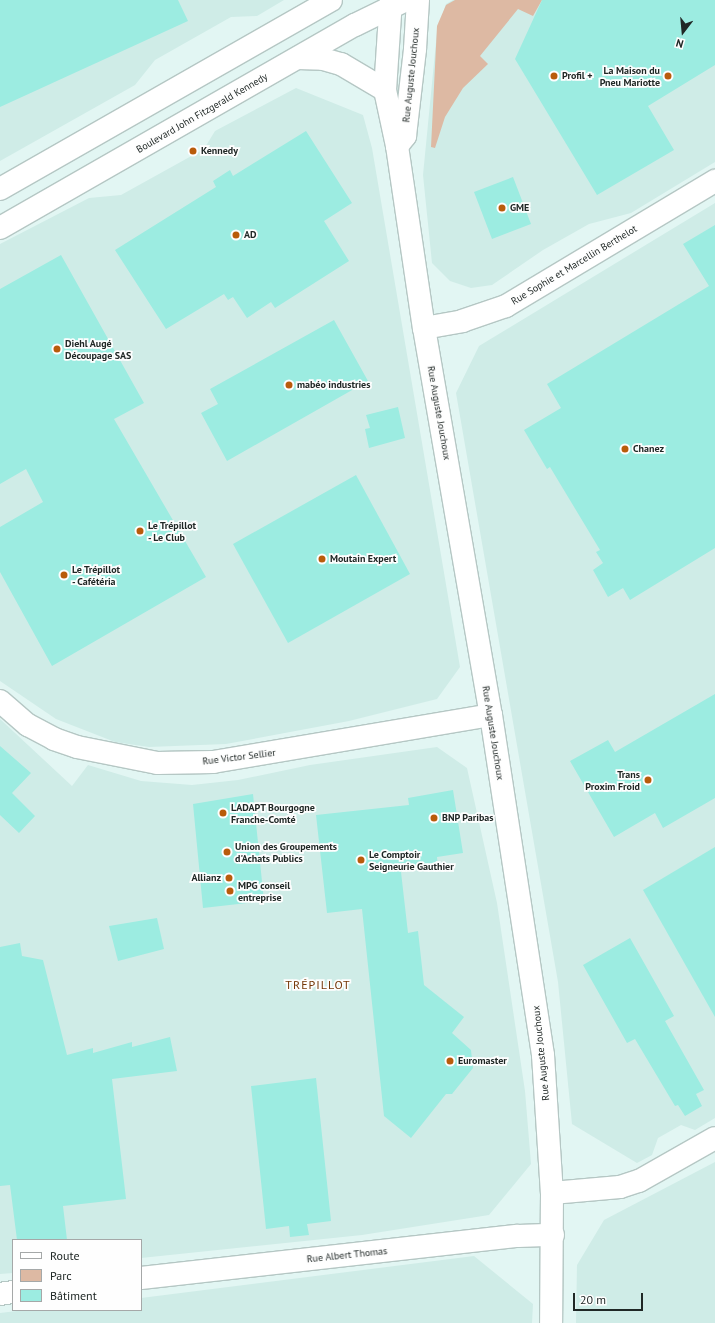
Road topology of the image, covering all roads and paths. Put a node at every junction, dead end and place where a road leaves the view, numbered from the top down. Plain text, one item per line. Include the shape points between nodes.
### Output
1 (331, 0) edge
2 (418, 0) edge
3 (396, 3) edge
4 (298, 58) junction
5 (385, 90) junction
6 (397, 146) junction
7 (715, 181) edge
8 (0, 189) edge
9 (0, 228) edge
10 (424, 328) junction
11 (0, 701) edge
12 (491, 715) junction
13 (715, 1138) edge
14 (552, 1193) junction
15 (553, 1235) junction
16 (142, 1278) edge
17 (12, 1292) edge
18 (0, 1294) edge
19 (551, 1323) edge

1 - 8 street
2 - 6 street, Rue Auguste Jouchoux via 405,136
3 - 4 street, Boulevard John Fitzgerald Kennedy
3 - 5 street, Rue Auguste Jouchoux
4 - 5 street via 323,59 341,64
4 - 9 street, Boulevard John Fitzgerald Kennedy
5 - 6 street, Rue Auguste Jouchoux
6 - 10 street, Rue Auguste Jouchoux
7 - 10 street, Rue Sophie et Marcellin Berthelot via 506,306 462,321
10 - 12 street, Rue Auguste Jouchoux
11 - 12 street, Rue Victor Sellier via 28,725 54,739 77,747 157,763 220,761
12 - 14 street, Rue Auguste Jouchoux via 543,1054
13 - 14 street via 639,1181 620,1187
14 - 15 street, Rue Auguste Jouchoux
15 - 16 street, Rue Albert Thomas via 518,1236
15 - 19 street, Rue Auguste Jouchoux
17 - 18 street

